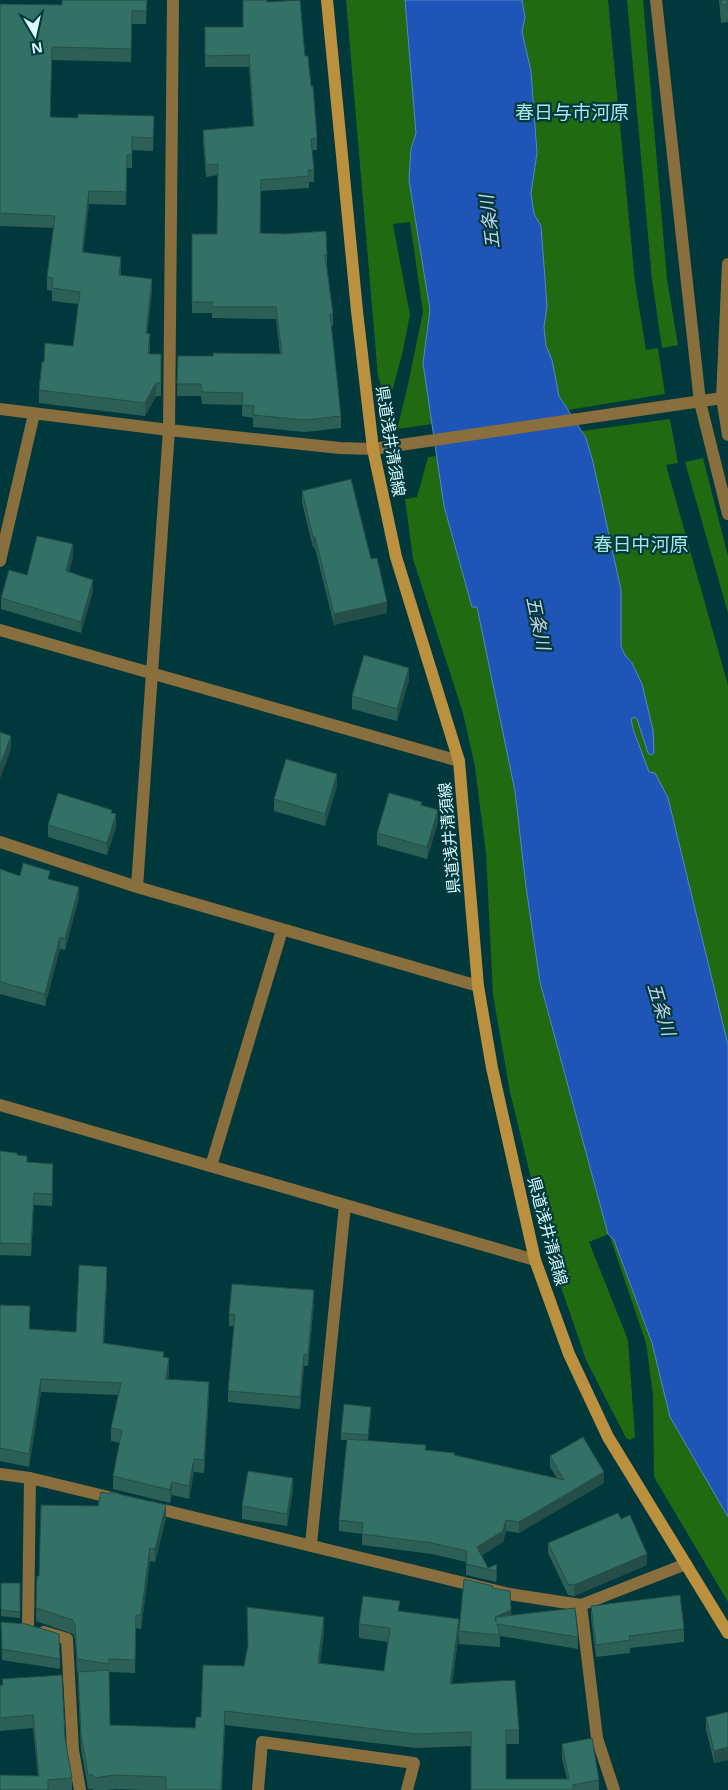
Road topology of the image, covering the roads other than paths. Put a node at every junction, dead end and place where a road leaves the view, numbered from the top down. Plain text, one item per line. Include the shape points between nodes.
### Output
1 (173, 0) edge
2 (327, 0) edge
3 (656, 0) edge
4 (728, 264) edge
5 (722, 398) junction
6 (700, 402) junction
7 (0, 410) edge
8 (34, 414) junction
9 (168, 430) junction
10 (728, 435) edge
11 (373, 449) junction
12 (728, 514) edge
13 (0, 561) edge
14 (0, 630) edge
15 (152, 673) junction
16 (459, 761) junction
17 (0, 842) edge
18 (137, 888) junction
19 (282, 930) junction
20 (478, 986) junction
21 (0, 1104) edge
22 (211, 1166) junction
23 (345, 1205) junction
24 (535, 1260) junction
25 (0, 1474) edge
26 (30, 1478) junction
27 (311, 1544) junction
28 (686, 1564) junction
29 (580, 1605) junction
30 (728, 1633) edge
31 (80, 1790) edge
32 (258, 1790) edge
33 (407, 1790) edge
34 (614, 1790) edge

1 - 9 street
2 - 11 main road, 県道浅井清須線
3 - 6 street
4 - 5 street
5 - 6 street
5 - 10 street
6 - 11 street
6 - 12 street
7 - 8 street
8 - 9 street
8 - 13 street
9 - 11 street
9 - 15 street
11 - 16 main road, 県道浅井清須線 via 396,558
14 - 15 street
15 - 16 street
15 - 18 street
16 - 20 main road, 県道浅井清須線
17 - 18 street
18 - 19 street
19 - 20 street
19 - 22 street
20 - 24 main road, 県道浅井清須線 via 492,1068
21 - 22 street
22 - 23 street
23 - 24 street
23 - 27 street
24 - 28 main road, 県道浅井清須線 via 569,1354 608,1438
25 - 26 street
26 - 27 street
26 - 31 street via 23,1627 67,1639 73,1750
27 - 29 street via 510,1594
28 - 29 street
28 - 30 main road, 県道浅井清須線
29 - 34 street via 597,1738
32 - 33 street via 262,1742 414,1763

